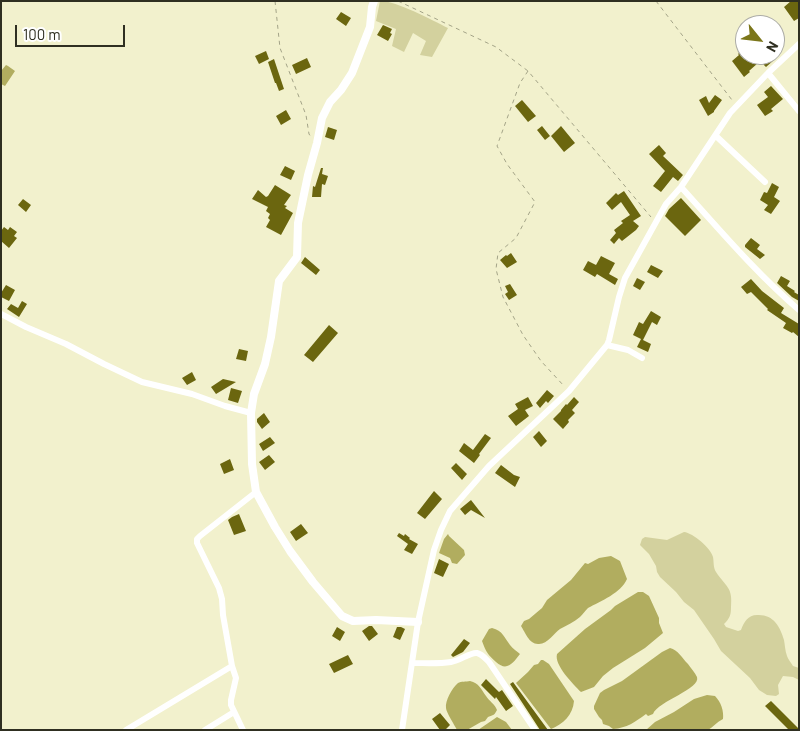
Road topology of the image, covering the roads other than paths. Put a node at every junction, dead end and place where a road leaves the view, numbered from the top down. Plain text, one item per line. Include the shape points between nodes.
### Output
1 (374, 1) edge
2 (799, 44) edge
3 (768, 73) junction
4 (799, 111) edge
5 (716, 136) junction
6 (765, 182) dead end
7 (681, 187) junction
8 (799, 310) edge
9 (1, 314) edge
10 (607, 345) junction
11 (642, 358) dead end
12 (251, 413) junction
13 (256, 492) junction
14 (418, 622) junction
15 (412, 663) junction
16 (232, 666) junction
17 (234, 712) junction
18 (126, 730) edge
19 (206, 730) edge
20 (243, 730) edge
21 (402, 730) edge
22 (535, 730) edge

1 - 12 street via 370,27 352,73 322,118 298,223 297,258 279,281 271,337
2 - 3 street
3 - 4 street
3 - 5 street via 730,113
5 - 6 street
5 - 7 street
7 - 8 street via 782,296
7 - 10 street via 666,204 625,278
9 - 12 street via 142,382
10 - 11 street via 628,350
10 - 14 street via 569,391 489,466 450,511 434,550
12 - 13 street
13 - 14 street via 290,551 342,616 353,621
13 - 16 street via 196,542 219,588
14 - 15 street
15 - 21 street
15 - 22 street via 451,662 470,654 480,654 489,662
16 - 17 street via 236,678 231,700
16 - 18 street
17 - 19 street
17 - 20 street

